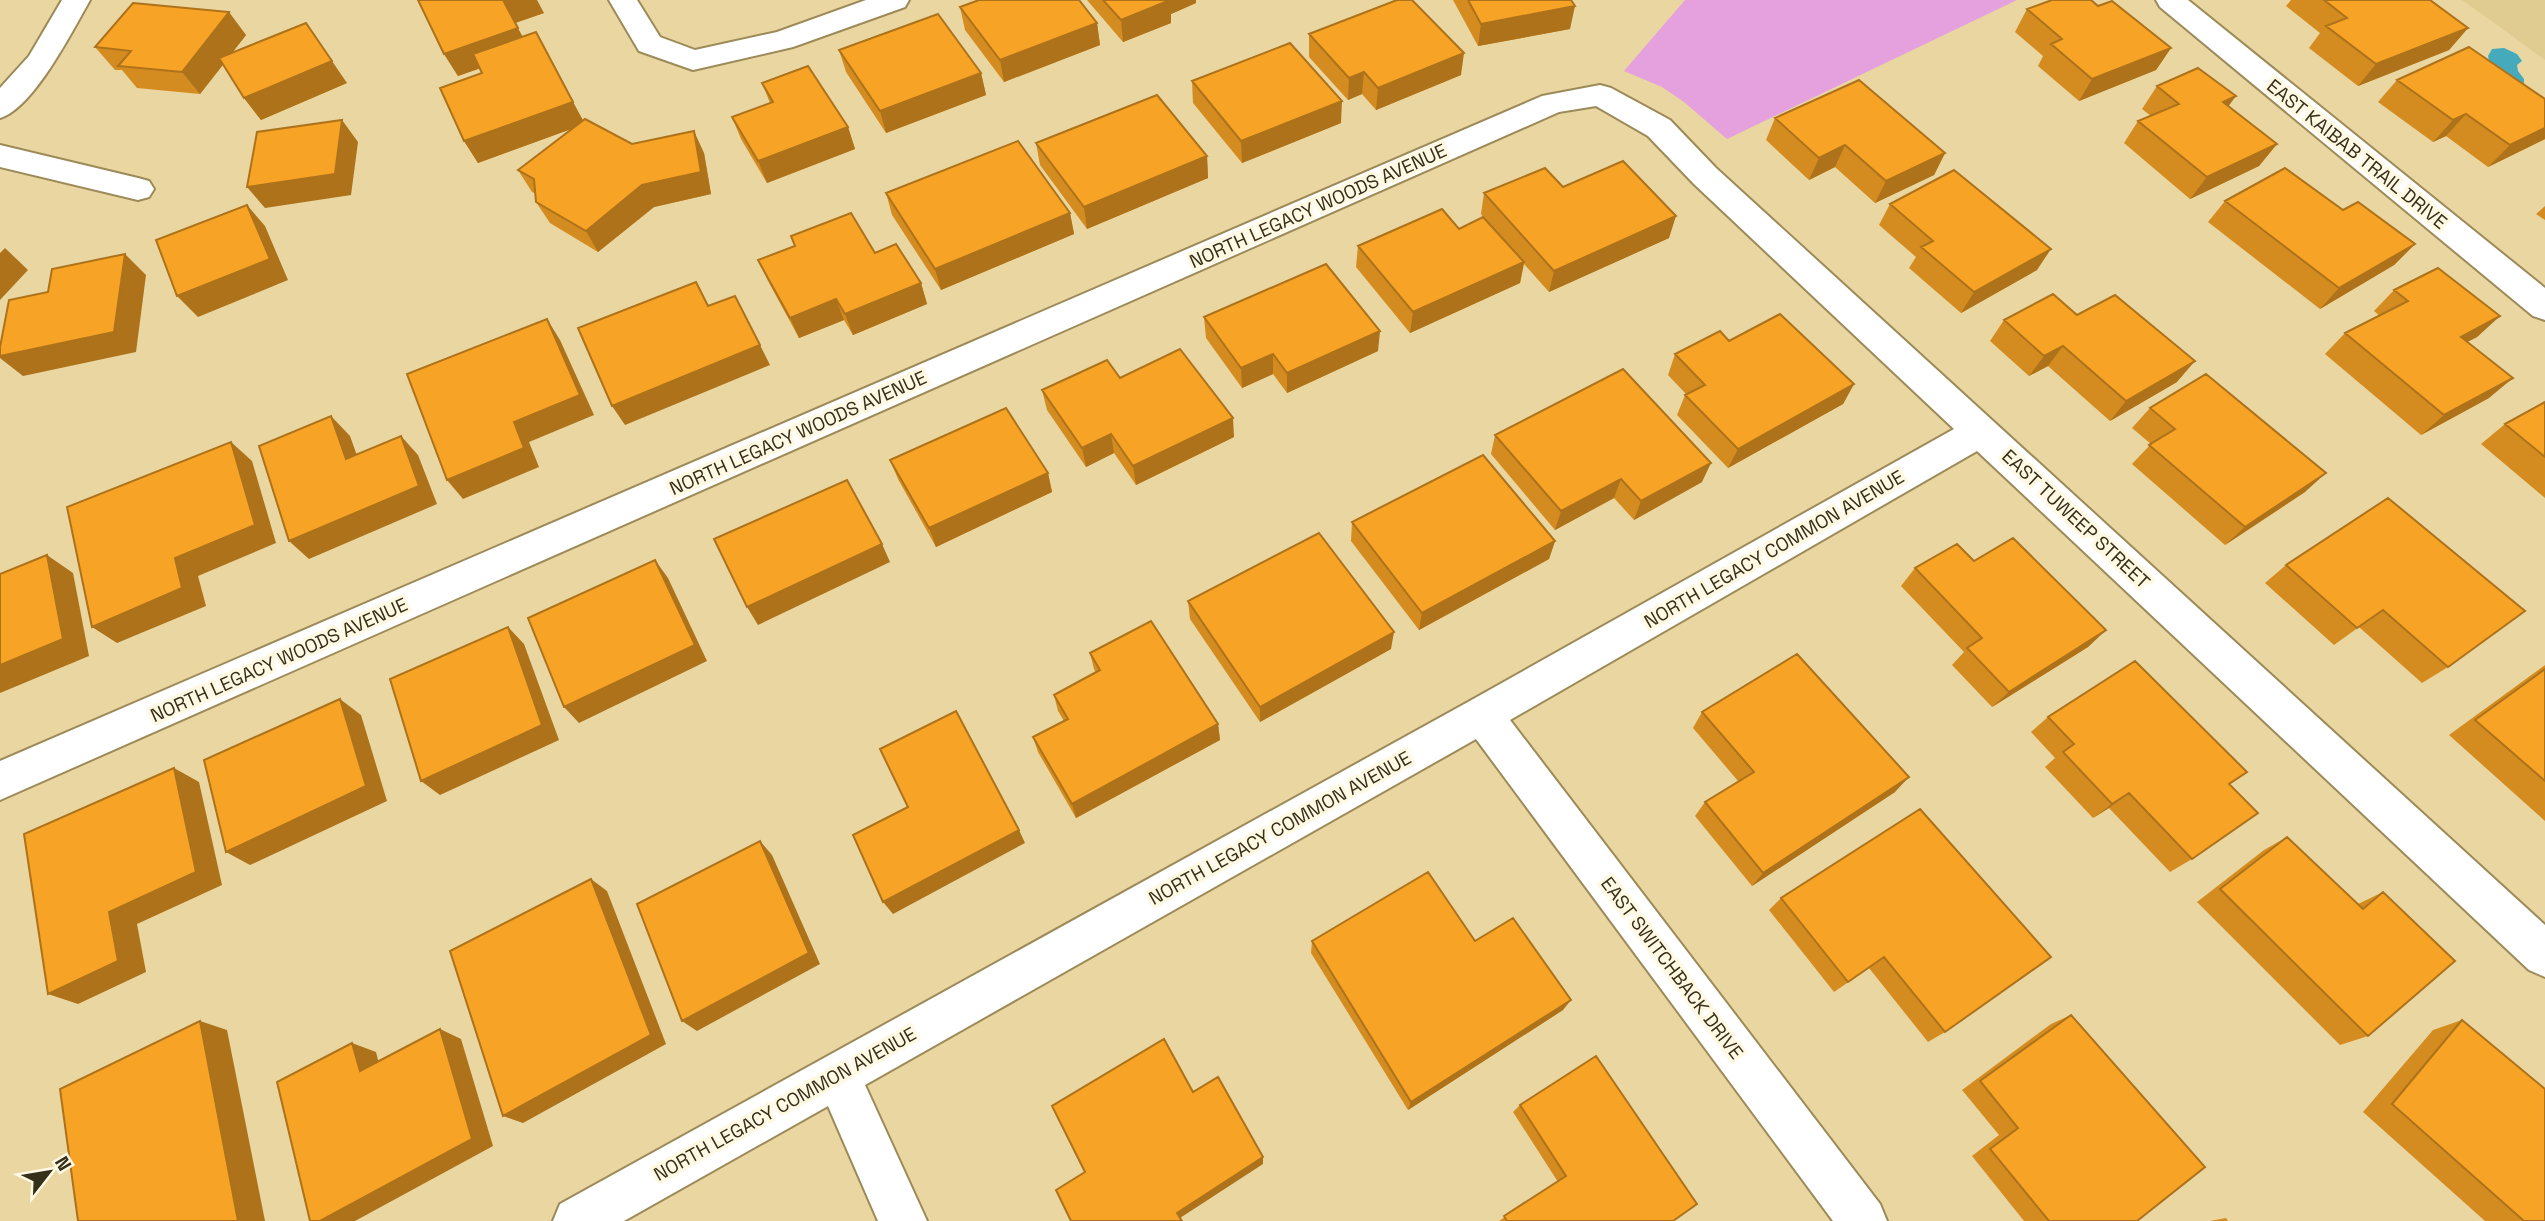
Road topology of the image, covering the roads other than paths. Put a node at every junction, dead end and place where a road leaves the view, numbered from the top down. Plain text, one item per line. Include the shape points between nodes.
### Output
1 (76, 0) edge
2 (623, 0) edge
3 (895, 0) edge
4 (2170, 0) edge
5 (1600, 95) joint
6 (0, 108) edge
7 (0, 156) edge
8 (138, 189) dead end
9 (2545, 307) edge
10 (1981, 431) junction
11 (1482, 715) junction
12 (0, 781) edge
13 (2545, 955) edge
14 (838, 1074) junction
15 (576, 1221) edge
16 (904, 1221) edge
17 (1863, 1221) edge

1 - 6 street via 40,62
2 - 3 street via 649,44 693,60 783,40
4 - 9 street, EAST KAIBAB TRAIL DRIVE
5 - 10 street, EAST TUWEEP STREET via 1659,128
5 - 12 street, NORTH LEGACY WOODS AVENUE via 1540,108
7 - 8 street
10 - 11 street, NORTH LEGACY COMMON AVENUE
10 - 13 street, EAST TUWEEP STREET
11 - 14 street, NORTH LEGACY COMMON AVENUE
11 - 17 street, EAST SWITCHBACK DRIVE
14 - 15 street, NORTH LEGACY COMMON AVENUE
14 - 16 street

